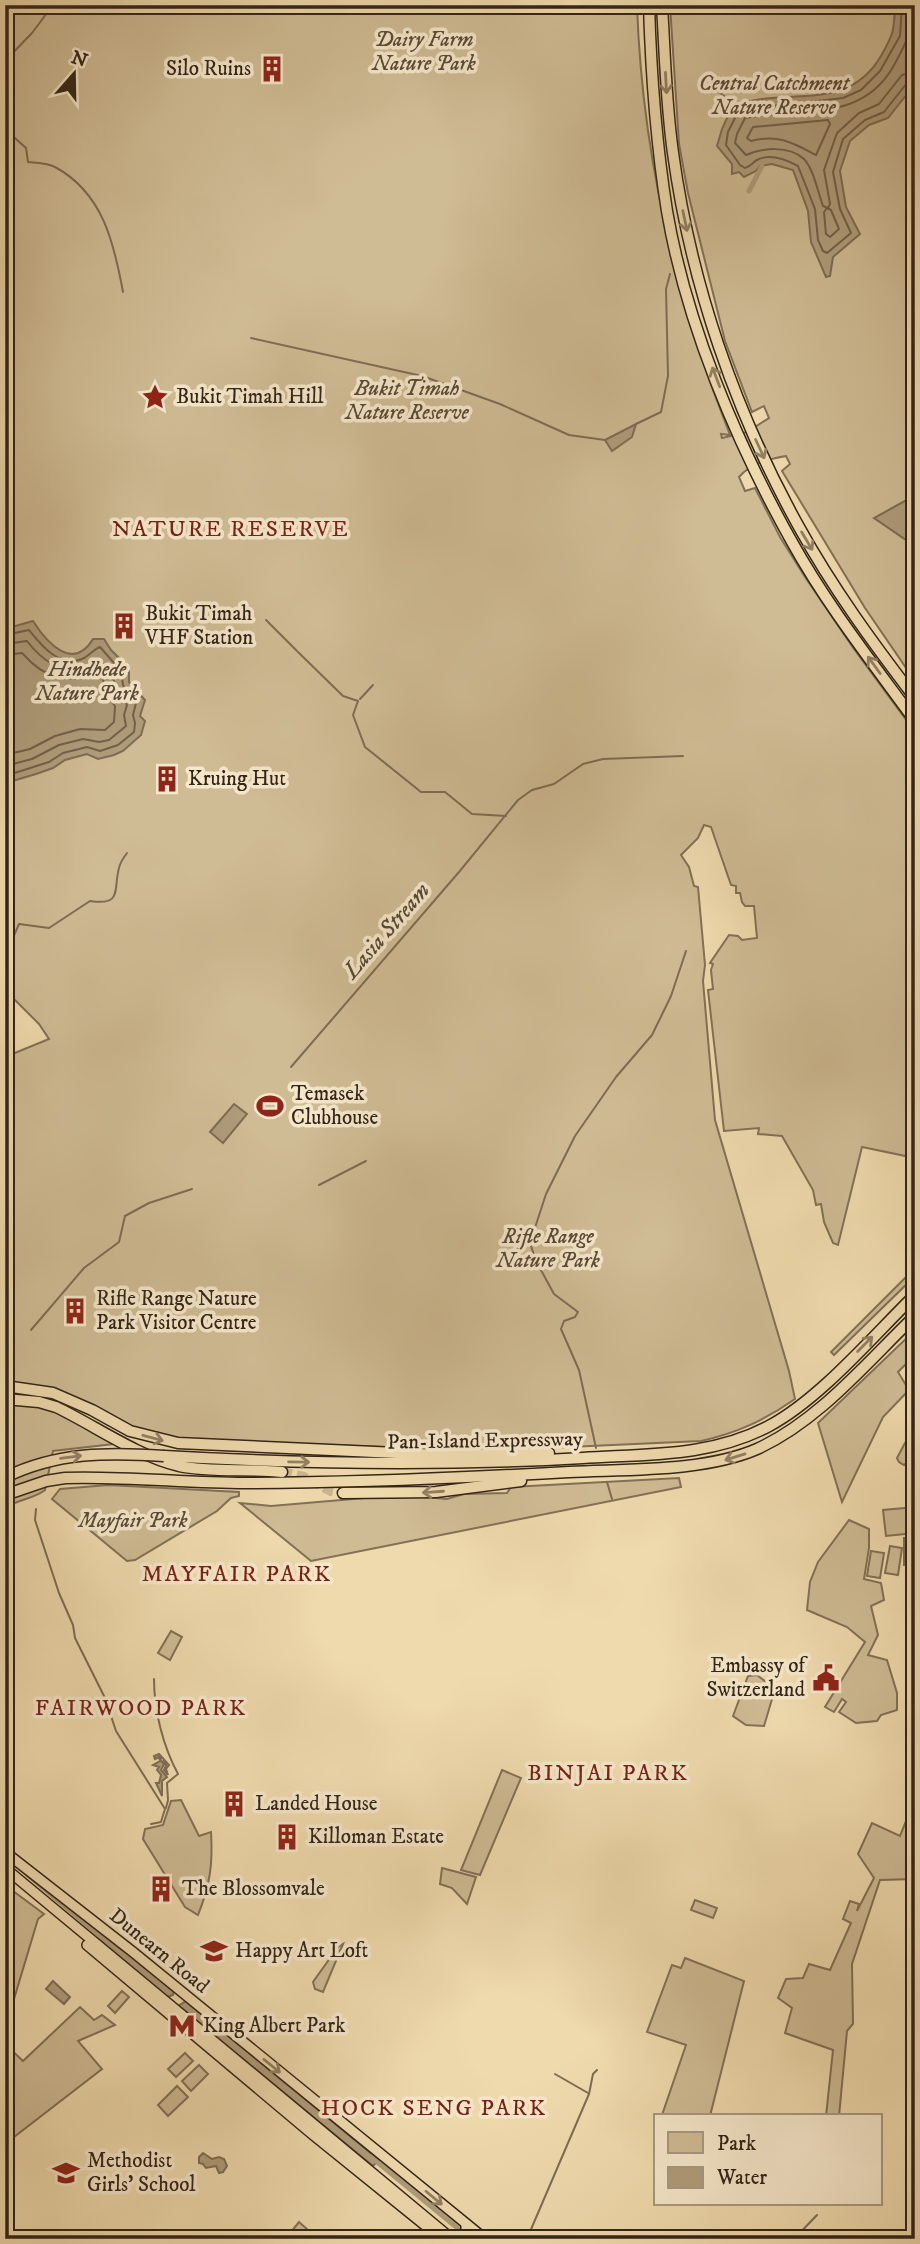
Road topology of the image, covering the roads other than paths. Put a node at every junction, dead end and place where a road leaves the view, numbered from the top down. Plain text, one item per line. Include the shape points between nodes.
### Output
1 (649, 5) edge
2 (663, 9) edge
3 (915, 698) edge
4 (915, 720) edge
5 (915, 1295) edge
6 (915, 1316) edge
7 (5, 1386) edge
8 (5, 1401) edge
9 (644, 1454) junction
10 (647, 1468) junction
11 (282, 1472) tunnel mouth
12 (5, 1477) edge
13 (343, 1493) tunnel mouth
14 (5, 1495) edge
15 (5, 1852) edge
16 (5, 1868) edge
17 (71, 1924) junction
18 (112, 1935) junction
19 (101, 1949) junction
20 (220, 2051) junction
21 (374, 2180) junction
22 (466, 2224) junction
23 (442, 2239) edge
24 (452, 2239) edge
25 (461, 2239) edge
26 (485, 2239) edge

4 -> 1 highway via 793,544 713,370 668,212 654,111
2 -> 3 highway via 667,104 683,214 703,298 734,389 799,527 844,601
9 -> 5 highway, Pan-Island Expressway via 723,1445 789,1414
6 -> 10 highway, Pan-Island Expressway via 828,1400 761,1447 728,1460
7 -> 9 highway via 44,1391 92,1410 130,1432 178,1443 442,1455
8 - 11 highway via 56,1407 176,1465
12 -> 9 highway, Pan-Island Expressway, bridge via 40,1462 122,1453 422,1463
10 -> 13 highway via 436,1492
10 - 14 highway, Pan-Island Expressway via 269,1483 95,1477 46,1481
15 - 18 highway, Dunearn Road
16 - 17 highway
17 - 19 highway
17 - 20 highway via 83,1942
18 - 19 highway via 99,1936
18 -> 22 highway, Dunearn Road
19 - 20 highway
20 - 21 highway
21 - 23 highway
21 - 24 highway
22 - 25 highway
22 - 26 highway, Dunearn Road

